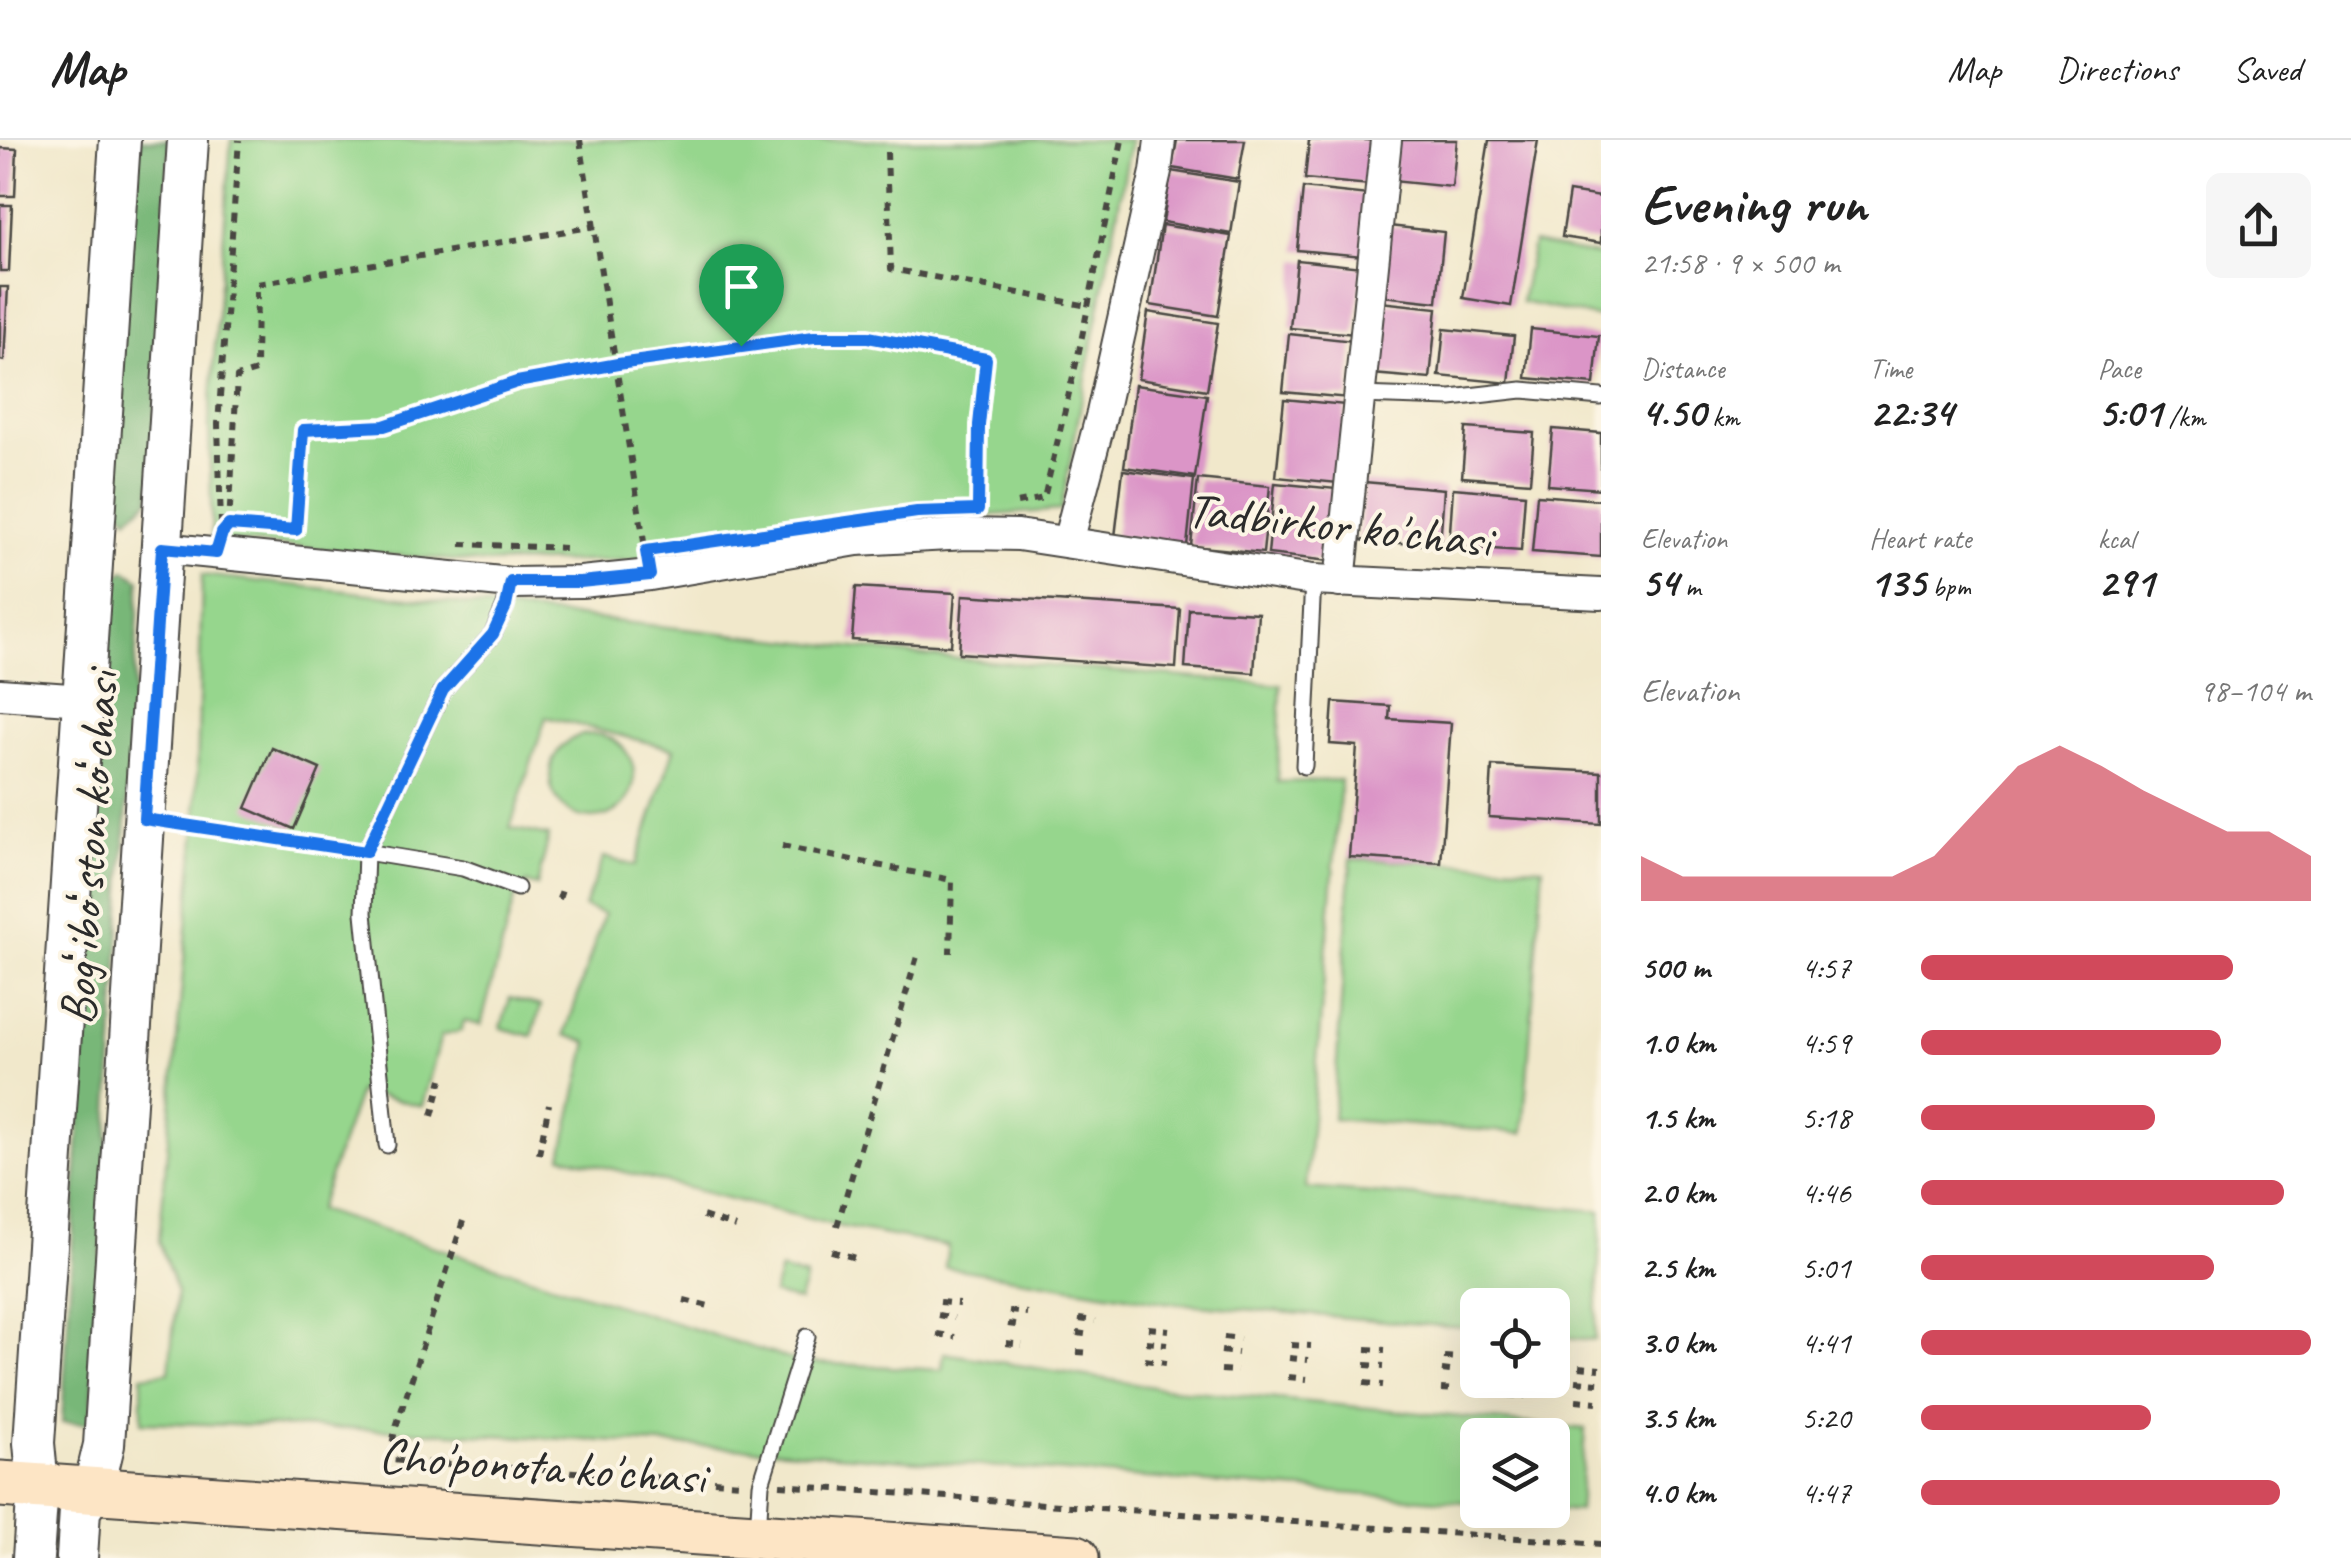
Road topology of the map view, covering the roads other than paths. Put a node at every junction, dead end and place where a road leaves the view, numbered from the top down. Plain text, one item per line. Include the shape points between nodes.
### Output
1 (120, 140) edge
2 (188, 140) edge
3 (1160, 140) edge
4 (1386, 140) edge
5 (1359, 395) junction
6 (1601, 397) edge
7 (95, 541) junction
8 (1068, 542) junction
9 (162, 548) junction
10 (1326, 581) junction
11 (511, 582) junction
12 (1601, 594) edge
13 (0, 694) edge
14 (83, 700) junction
15 (1304, 766) dead end
16 (366, 852) junction
17 (517, 888) dead end
18 (387, 1145) dead end
19 (807, 1337) dead end
20 (41, 1497) edge
21 (753, 1547) edge
22 (33, 1558) edge
23 (77, 1558) edge
24 (1076, 1558) edge

1 - 7 street, Bogʻiboʻston koʻchasi
2 - 9 street, Bogʻiboʻston koʻchasi
3 - 8 street
4 - 5 street
5 - 6 lane via 1451,398 1522,390
5 - 10 street
7 - 9 street
7 - 14 street, Bogʻiboʻston koʻchasi
8 - 10 street, Tadbirkor ko'chasi
8 - 11 street, Tadbirkor ko'chasi via 1018,535 912,536 648,563 580,582
9 - 11 street, Tadbirkor ko'chasi
9 - 20 street, Bogʻiboʻston koʻchasi via 104,1444
10 - 12 street, Tadbirkor ko'chasi
10 - 15 lane
11 - 16 lane via 493,634 443,690
13 - 14 street
14 - 20 street, Bogʻiboʻston koʻchasi via 34,1444
16 - 17 lane via 464,868
16 - 18 lane via 364,913
19 - 21 lane via 761,1484
20 - 21 main road, Cho'ponota ko'chasi
20 - 22 street, Bogʻiboʻston koʻchasi
20 - 23 street, Bogʻiboʻston koʻchasi
21 - 24 main road, Cho'ponota ko'chasi

